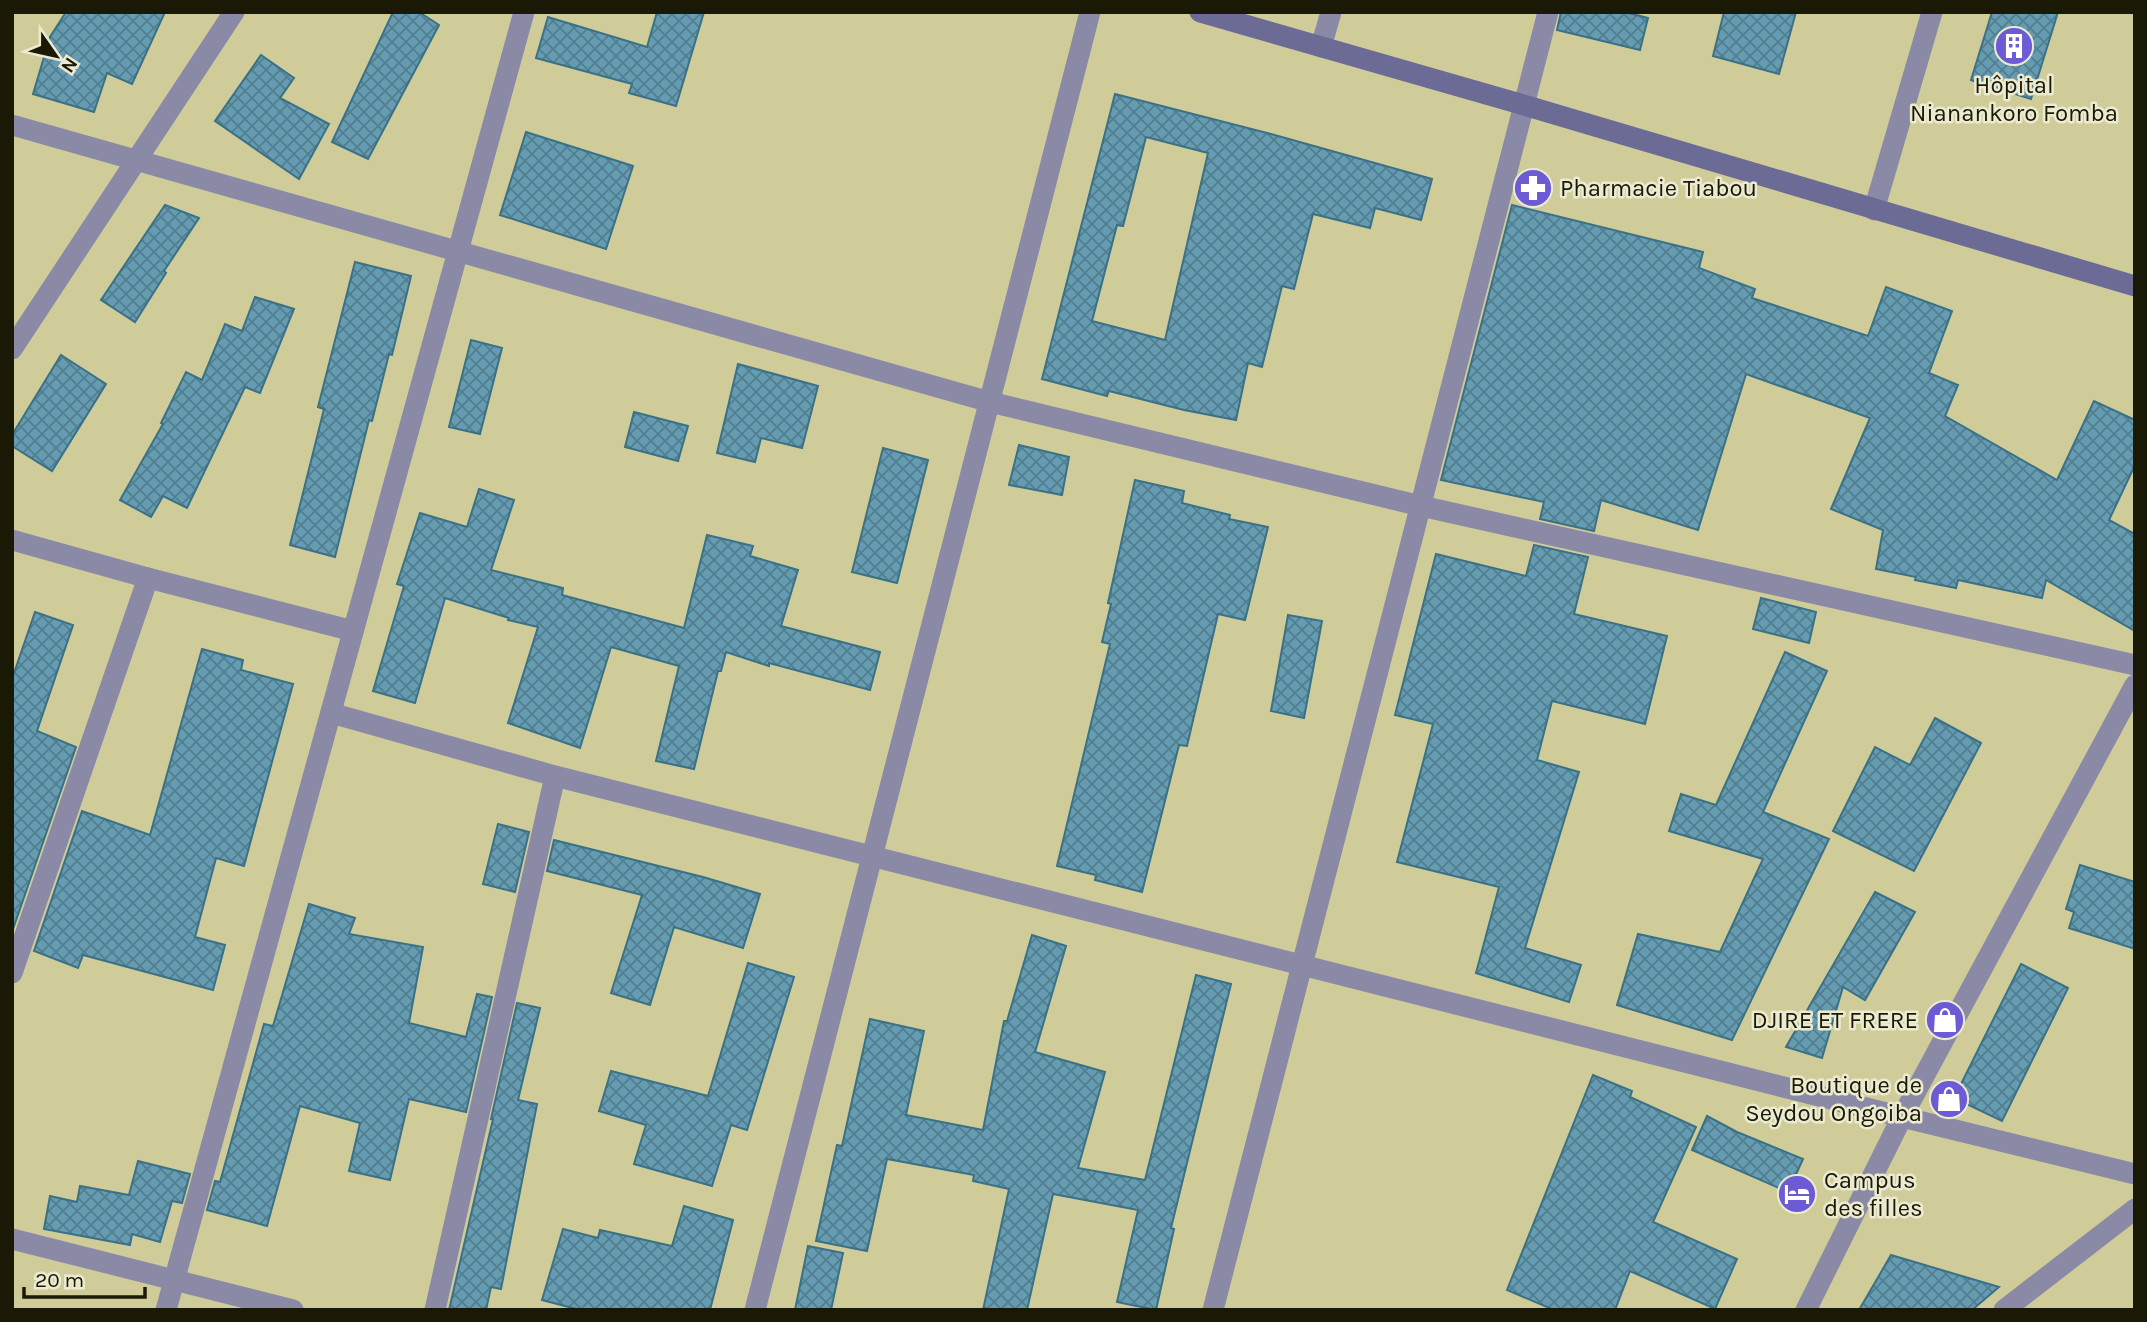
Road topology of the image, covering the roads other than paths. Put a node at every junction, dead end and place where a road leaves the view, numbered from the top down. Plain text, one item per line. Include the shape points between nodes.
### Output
1 (233, 12) edge
2 (524, 12) edge
3 (1090, 12) edge
4 (1200, 12) edge
5 (1331, 12) edge
6 (1548, 12) edge
7 (1932, 12) edge
8 (1321, 47) junction
9 (1524, 105) junction
10 (12, 125) edge
11 (136, 159) junction
12 (1874, 210) junction
13 (458, 252) junction
14 (2135, 286) edge
15 (12, 349) edge
16 (990, 402) junction
17 (1420, 506) junction
18 (12, 540) edge
19 (148, 578) junction
20 (353, 631) junction
21 (2135, 665) edge
22 (2135, 685) edge
23 (331, 713) junction
24 (555, 776) junction
25 (872, 856) junction
26 (1303, 965) junction
27 (12, 972) edge
28 (1902, 1117) junction
29 (2135, 1174) edge
30 (2135, 1209) edge
31 (12, 1239) edge
32 (175, 1279) junction
33 (166, 1310) edge
34 (293, 1310) edge
35 (435, 1310) edge
36 (755, 1310) edge
37 (1213, 1310) edge
38 (1806, 1310) edge
39 (2004, 1310) edge

1 - 11 street
2 - 13 street
3 - 16 street
4 - 8 street
5 - 8 street
6 - 9 street
7 - 12 street
8 - 9 street
9 - 12 street
9 - 17 street
10 - 11 street
11 - 13 street
11 - 15 street
12 - 14 street
13 - 16 street
13 - 20 street
16 - 17 street
16 - 25 street
17 - 21 street
17 - 26 street
18 - 19 street
19 - 20 street
19 - 27 street
20 - 23 street
22 - 28 street
23 - 24 street
23 - 32 street
24 - 25 street
24 - 35 street
25 - 26 street
25 - 36 street
26 - 28 street
26 - 37 street
28 - 29 street
28 - 38 street
30 - 39 street
31 - 32 street
32 - 33 street
32 - 34 street

